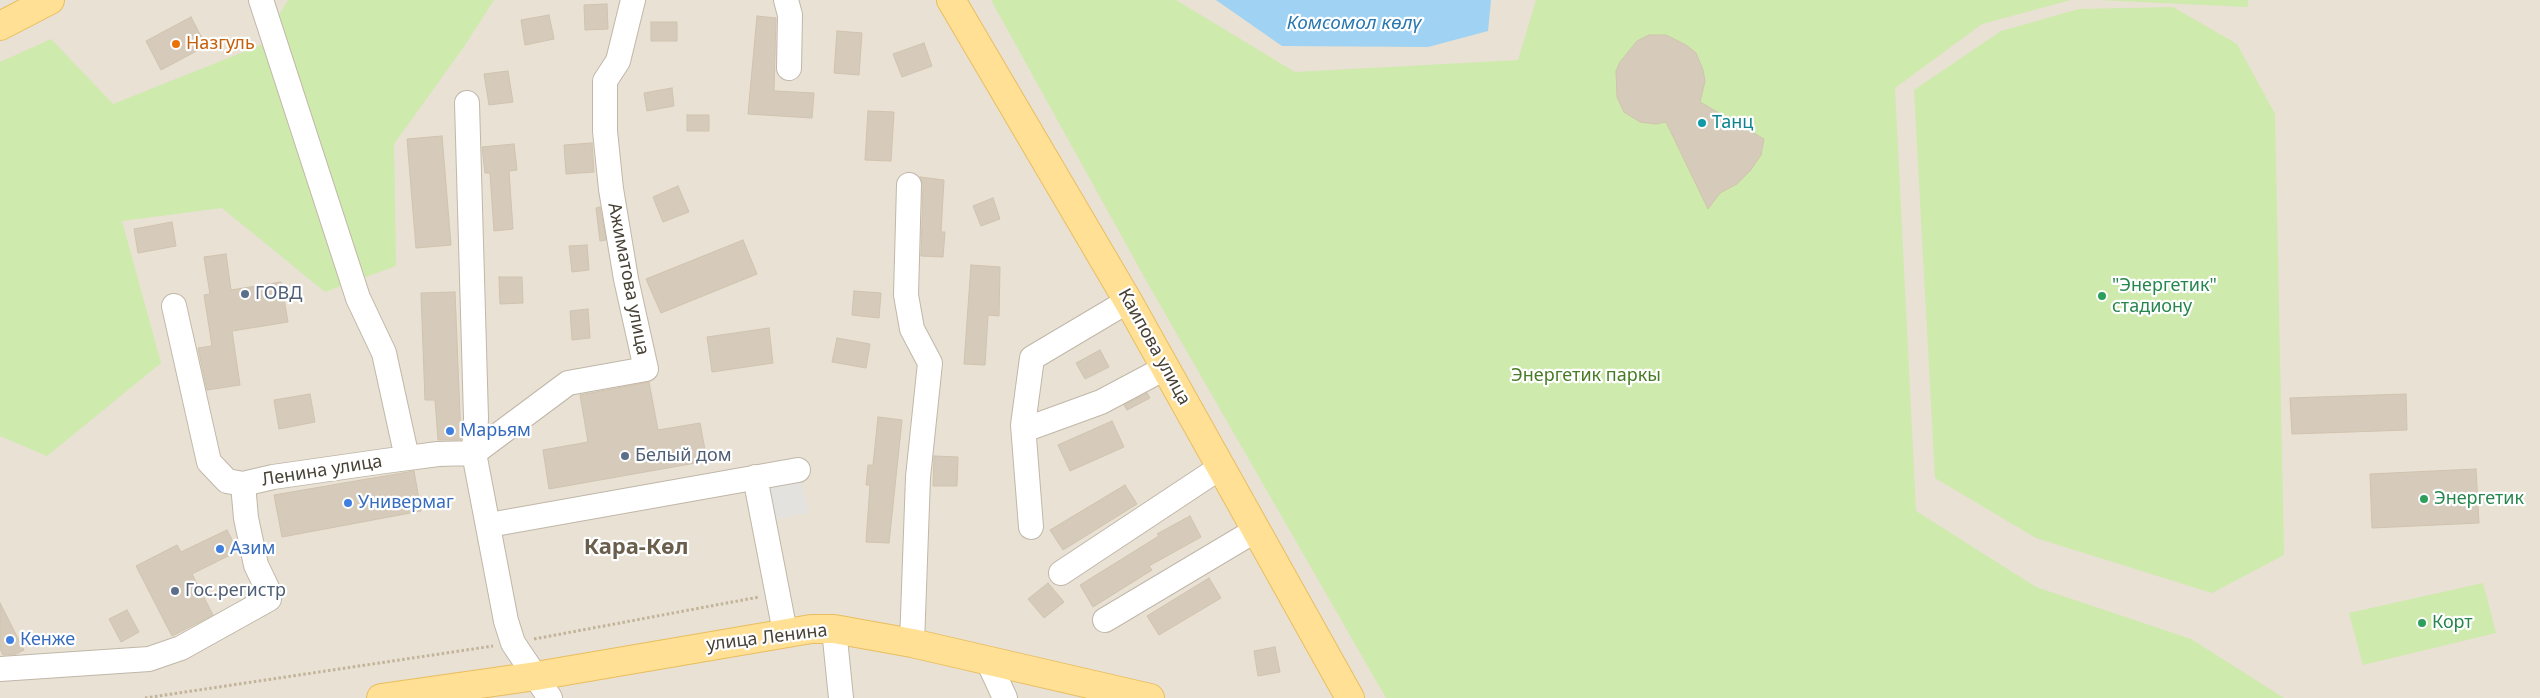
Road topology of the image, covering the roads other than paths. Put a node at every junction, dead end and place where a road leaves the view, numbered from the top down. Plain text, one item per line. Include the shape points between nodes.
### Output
1 (50, 0) edge
2 (262, 0) edge
3 (633, 0) edge
4 (786, 0) edge
5 (951, 0) edge
6 (0, 26) edge
7 (789, 68) dead end
8 (467, 103) dead end
9 (908, 185) dead end
10 (1128, 301) junction
11 (174, 306) dead end
12 (1165, 368) junction
13 (1024, 430) junction
14 (474, 453) junction
15 (407, 458) junction
16 (1220, 467) junction
17 (798, 470) dead end
18 (755, 478) junction
19 (243, 484) junction
20 (489, 525) junction
21 (1031, 527) dead end
22 (1256, 530) junction
23 (1062, 573) dead end
24 (1105, 620) dead end
25 (834, 629) junction
26 (785, 632) junction
27 (912, 643) junction
28 (988, 661) junction
29 (0, 669) edge
30 (543, 687) edge
31 (381, 698) edge
32 (841, 698) edge
33 (1005, 698) edge
34 (1150, 698) edge
35 (1350, 698) edge

1 - 6 main road
2 - 15 street via 358,298 384,353
3 - 14 street, Ажиматова улица via 618,61 605,81 605,131 626,279 646,368 568,382
4 - 7 street via 790,15
5 - 10 main road, Каипова улица
8 - 14 street via 476,418
9 - 27 street via 906,295 912,329 930,362 918,477
10 - 12 main road, Каипова улица
10 - 13 street via 1032,358
11 - 19 street via 209,462 227,481
12 - 13 street via 1101,402
12 - 16 main road, Каипова улица
13 - 21 street
14 - 15 street, Ленина улица
14 - 20 street
15 - 19 street, Ленина улица
16 - 22 main road, Каипова улица
16 - 23 street
17 - 18 street
18 - 20 street
18 - 26 street
19 - 29 street, Ленина улица via 256,565 269,599 181,648 149,659
20 - 30 street via 513,643
22 - 24 street
22 - 35 main road, Каипова улица
25 - 26 main road, улица Ленина
25 - 27 main road, улица Ленина
25 - 32 street
26 - 30 main road, улица Ленина
27 - 28 main road, улица Ленина
28 - 33 street
28 - 34 main road, улица Ленина
30 - 31 main road, улица Ленина

